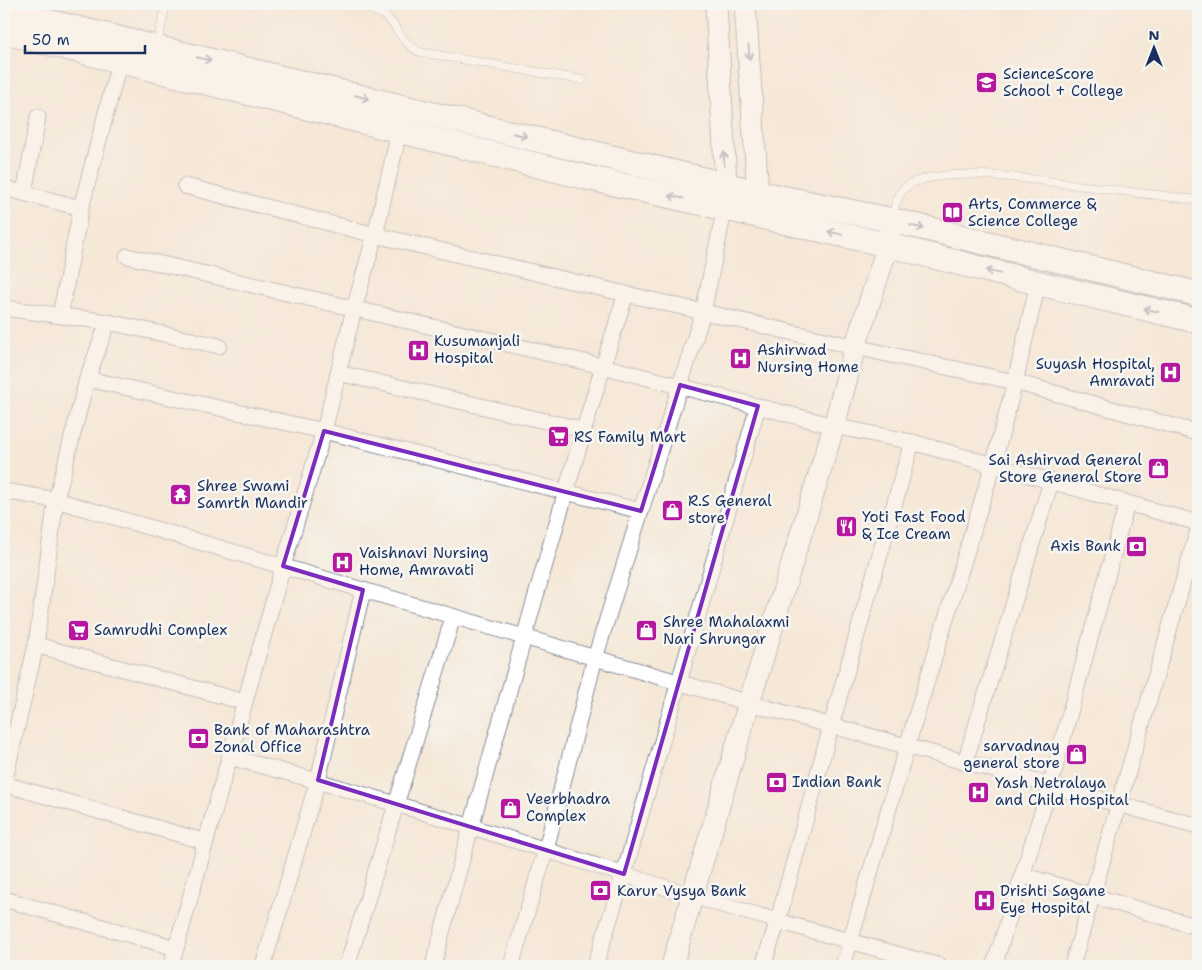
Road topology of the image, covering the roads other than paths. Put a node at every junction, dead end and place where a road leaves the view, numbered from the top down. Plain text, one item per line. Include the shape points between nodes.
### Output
1 (166, 4) edge
2 (366, 4) edge
3 (716, 4) edge
4 (745, 4) edge
5 (4, 11) edge
6 (4, 32) edge
7 (156, 48) junction
8 (120, 60) junction
9 (582, 80) dead end
10 (405, 107) junction
11 (38, 117) dead end
12 (400, 131) junction
13 (185, 186) dead end
14 (4, 188) edge
15 (24, 193) junction
16 (725, 196) junction
17 (1198, 200) edge
18 (759, 204) junction
19 (81, 208) junction
20 (891, 220) junction
21 (375, 235) junction
22 (888, 245) junction
23 (127, 256) dead end
24 (1038, 283) junction
25 (626, 294) junction
26 (1198, 294) edge
27 (4, 308) edge
28 (354, 310) junction
29 (703, 312) junction
30 (60, 316) junction
31 (1198, 321) edge
32 (108, 322) junction
33 (219, 346) dead end
34 (855, 347) junction
35 (602, 366) junction
36 (338, 373) junction
37 (87, 379) junction
38 (1015, 382) junction
39 (680, 385) junction
40 (758, 406) junction
41 (834, 426) junction
42 (584, 430) junction
43 (324, 431) junction
44 (1198, 432) edge
45 (912, 442) junction
46 (993, 465) junction
47 (1050, 482) junction
48 (4, 491) edge
49 (566, 492) junction
50 (56, 500) junction
51 (1127, 503) junction
52 (641, 511) junction
53 (1198, 523) edge
54 (1198, 530) edge
55 (283, 566) junction
56 (364, 590) junction
57 (453, 617) junction
58 (524, 638) junction
59 (36, 645) junction
60 (595, 658) junction
61 (680, 683) junction
62 (244, 702) junction
63 (749, 703) junction
64 (830, 726) junction
65 (9, 734) edge
66 (907, 746) junction
67 (229, 757) junction
68 (965, 762) junction
69 (318, 780) junction
70 (4, 783) edge
71 (1050, 786) junction
72 (396, 804) junction
73 (1118, 804) junction
74 (470, 826) junction
75 (1198, 826) edge
76 (206, 842) junction
77 (546, 849) junction
78 (624, 874) junction
79 (1022, 875) junction
80 (694, 896) junction
81 (1092, 896) junction
82 (4, 899) edge
83 (778, 920) junction
84 (1198, 927) edge
85 (850, 941) junction
86 (176, 948) junction
87 (171, 966) edge
88 (263, 966) edge
89 (346, 966) edge
90 (433, 966) edge
91 (511, 966) edge
92 (595, 966) edge
93 (672, 966) edge
94 (763, 966) edge
95 (842, 966) edge
96 (940, 966) edge
97 (994, 966) edge
98 (1072, 966) edge

1 - 7 lane
2 - 9 lane via 386,17 404,41 420,52
16 -> 3 street
4 -> 18 street
5 - 7 main road
6 - 8 main road
7 -> 10 main road
8 - 12 main road
8 - 19 street
10 - 12 street
10 -> 16 main road
11 - 15 street
16 -> 12 main road via 585,177
12 - 21 street
13 - 21 street
14 - 15 street
15 - 19 street
16 - 18 main road
16 - 29 street
17 - 20 lane via 995,175 956,176 929,178 910,184 902,190 895,203
18 - 20 main road
22 -> 18 main road
19 - 30 street
20 - 22 street
20 -> 26 main road
21 - 25 street
21 - 28 street
24 -> 22 main road
22 - 34 street
23 - 28 street
31 -> 24 main road
24 - 38 street
25 - 29 street
25 - 35 street
27 - 30 street
28 - 35 street
28 - 36 street
29 - 34 street
29 - 39 street
30 - 32 street
32 - 33 street
32 - 37 street
34 - 38 street
34 - 41 street
35 - 39 street
35 - 42 street
36 - 42 street
36 - 43 street
37 - 43 street
37 - 50 street
38 - 44 street
38 - 46 street
39 - 40 street
39 - 52 street
40 - 41 street
40 - 61 street
41 - 45 street
41 - 63 street
42 - 49 street
43 - 49 street
43 - 55 street
45 - 46 street
45 - 64 street
46 - 47 street
46 - 66 street
47 - 51 street
47 - 68 street
48 - 50 street
49 - 52 street
49 - 58 street
50 - 55 street
50 - 59 street
51 - 53 street
51 - 71 street
52 - 60 street
54 - 73 street
55 - 56 street
55 - 62 street
56 - 57 street
56 - 69 street
57 - 58 street
57 - 72 street
58 - 60 street
58 - 74 street
59 - 62 street
59 - 65 street
60 - 61 street
60 - 77 street
61 - 63 street
61 - 78 street
62 - 67 street
63 - 64 street
63 - 80 street
64 - 66 street
64 - 83 street
65 - 70 street
66 - 68 street
66 - 85 street
67 - 69 street
67 - 76 street
68 - 71 street
69 - 72 street
69 - 88 street
70 - 76 street
71 - 73 street
71 - 79 street
72 - 74 street
72 - 89 street
73 - 75 street
73 - 81 street
74 - 77 street
74 - 90 street
76 - 86 street
77 - 78 street
77 - 91 street
78 - 80 street
78 - 92 street
79 - 81 street
79 - 97 street
80 - 83 street
80 - 93 street
81 - 84 street
81 - 98 street
82 - 86 street
83 - 85 street
83 - 94 street
85 - 95 street
85 - 96 street
86 - 87 street

